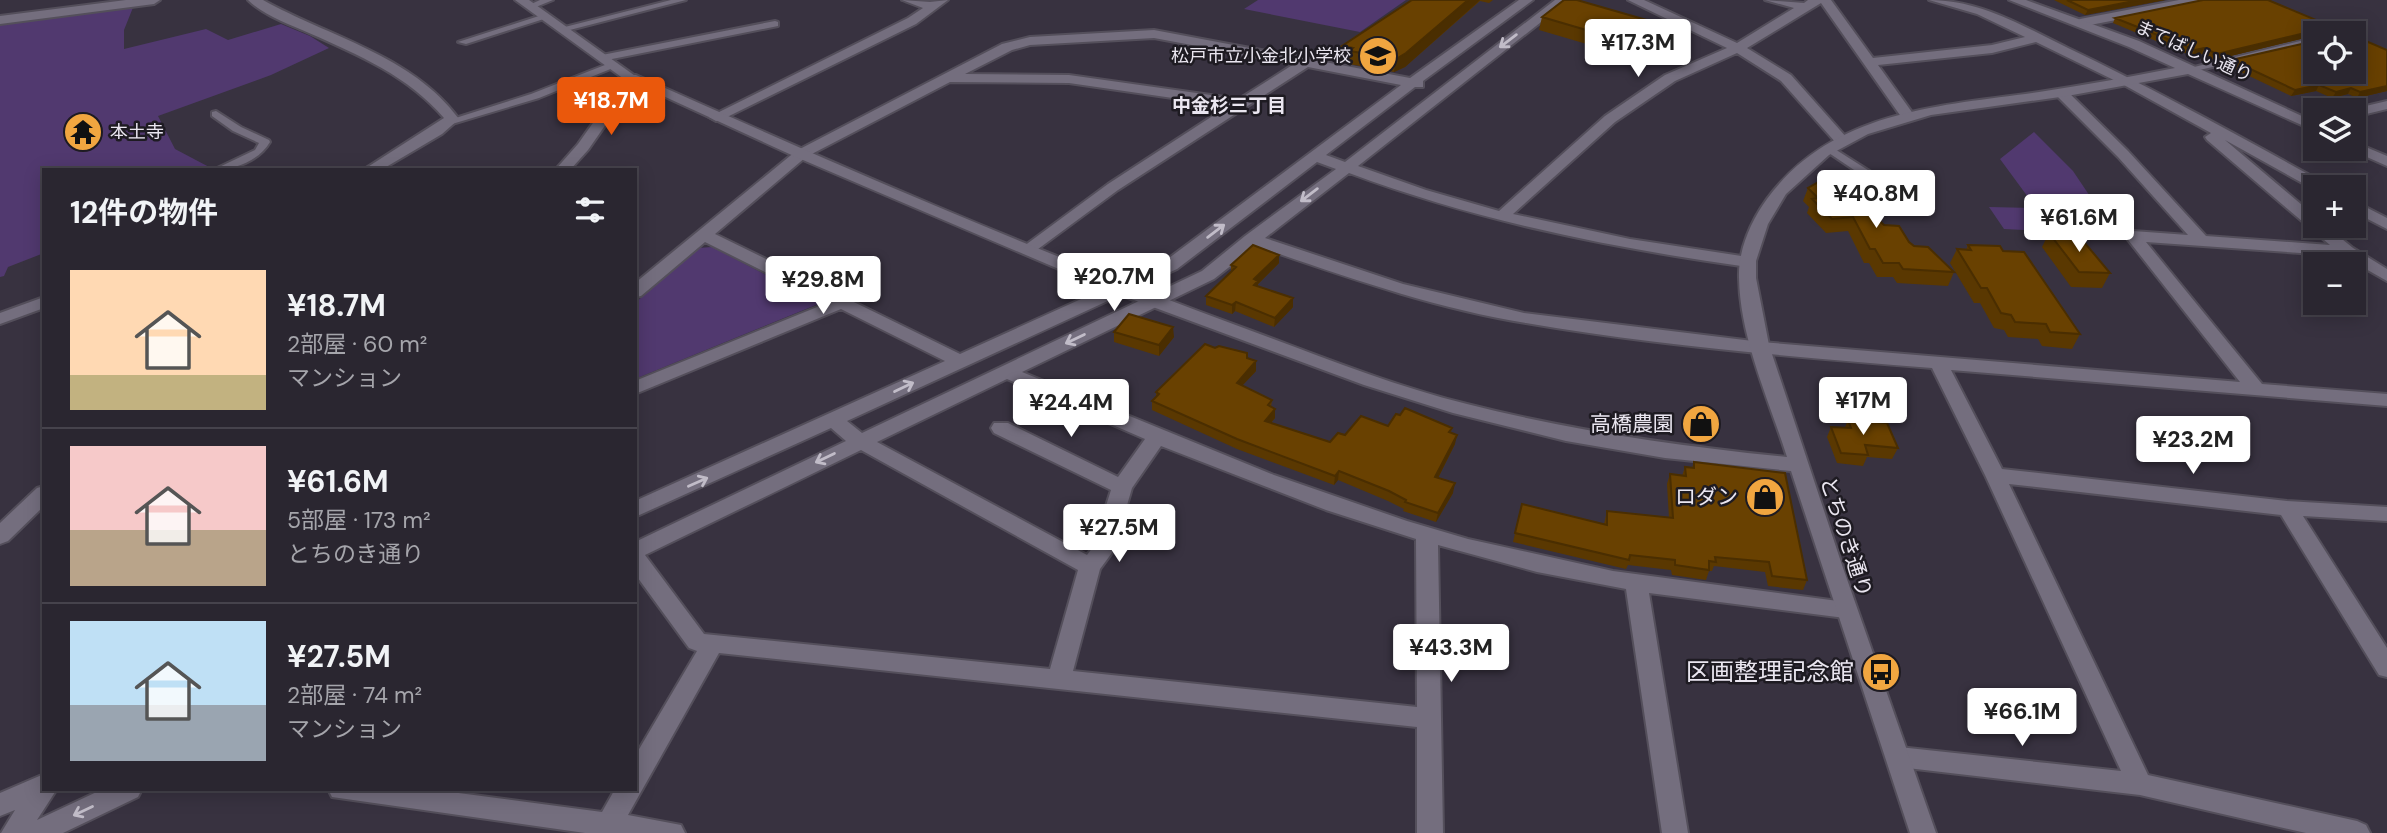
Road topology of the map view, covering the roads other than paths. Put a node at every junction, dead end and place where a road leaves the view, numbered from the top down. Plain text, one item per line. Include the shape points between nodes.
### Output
1 (154, 0) edge
2 (254, 0) edge
3 (550, 0) edge
4 (682, 0) edge
5 (908, 0) edge
6 (1527, 0) edge
7 (1563, 0) edge
8 (1634, 0) edge
9 (1771, 0) edge
10 (1825, 0) edge
11 (1935, 0) edge
12 (2015, 0) edge
13 (2198, 0) edge
14 (526, 3) edge
15 (937, 3) edge
16 (1812, 3) edge
17 (545, 17) junction
18 (0, 20) edge
19 (2080, 23) junction
20 (775, 24) dead end
21 (562, 29) junction
22 (2038, 38) junction
23 (463, 42) dead end
24 (2303, 43) edge
25 (1738, 48) junction
26 (606, 62) junction
27 (1869, 62) junction
28 (1305, 63) junction
29 (2191, 69) junction
30 (631, 78) junction
31 (947, 78) junction
32 (1412, 83) junction
33 (2137, 86) junction
34 (1442, 91) junction
35 (2061, 93) junction
36 (1242, 104) junction
37 (2387, 105) edge
38 (2366, 110) edge
39 (216, 114) dead end
40 (1907, 115) junction
41 (716, 117) junction
42 (2303, 120) edge
43 (449, 122) junction
44 (1836, 145) junction
45 (2366, 152) edge
46 (801, 154) junction
47 (1315, 156) junction
48 (2387, 163) edge
49 (1346, 167) junction
50 (223, 168) edge
51 (373, 168) edge
52 (564, 168) edge
53 (1867, 174) dead end
54 (2303, 177) edge
55 (2366, 213) edge
56 (2303, 214) edge
57 (1501, 217) junction
58 (2387, 224) edge
59 (704, 235) junction
60 (2332, 238) edge
61 (1251, 239) junction
62 (2201, 240) junction
63 (1028, 249) junction
64 (2347, 251) junction
65 (1748, 262) junction
66 (2387, 276) edge
67 (1121, 289) junction
68 (637, 290) edge
69 (1154, 300) junction
70 (42, 303) edge
71 (841, 303) junction
72 (0, 319) edge
73 (1761, 348) junction
74 (959, 361) junction
75 (1938, 362) junction
76 (1006, 372) junction
77 (637, 387) edge
78 (2256, 388) junction
79 (2387, 400) edge
80 (834, 421) junction
81 (1001, 428) dead end
82 (1156, 438) junction
83 (859, 441) junction
84 (1799, 465) junction
85 (1995, 475) junction
86 (1122, 487) junction
87 (42, 496) edge
88 (2287, 508) junction
89 (637, 509) edge
90 (2387, 514) edge
91 (0, 536) edge
92 (1427, 536) junction
93 (637, 550) edge
94 (637, 560) edge
95 (1090, 567) junction
96 (1636, 583) junction
97 (1845, 608) junction
98 (713, 644) junction
99 (2387, 668) edge
100 (1059, 679) junction
101 (1429, 718) junction
102 (1899, 758) junction
103 (637, 776) edge
104 (2140, 784) junction
105 (42, 788) edge
106 (42, 790) edge
107 (125, 791) edge
108 (354, 791) edge
109 (628, 791) edge
110 (0, 805) edge
111 (606, 829) edge
112 (14, 833) edge
113 (37, 833) edge
114 (672, 833) edge
115 (1430, 833) edge
116 (1675, 833) edge
117 (1923, 833) edge
118 (2357, 833) edge

1 - 18 street
2 - 43 street via 430,92 452,119
3 - 14 lane
4 - 21 lane
5 - 15 street
6 - 32 street
7 -> 34 street
8 - 25 street
9 - 16 street
10 - 27 street
11 - 22 street via 1981,11
12 - 19 street, まてばしい通り
13 - 19 street
14 - 17 street
15 - 41 street via 912,21
16 - 25 street
17 - 21 street
17 - 23 lane
19 - 29 street, まてばしい通り
20 - 26 lane
21 - 26 street
22 - 27 street via 1992,49
22 - 33 street
24 - 29 lane
25 - 44 street via 1786,78
25 - 57 street via 1670,78 1610,119
26 - 30 street
26 - 43 lane via 535,96
27 - 40 street
28 - 31 street via 1154,34 1121,34 1006,47
28 - 32 street
28 - 36 street
29 - 33 street, とちのき通り
29 - 42 street, まてばしい通り
30 - 41 street
30 - 52 street
31 - 36 street via 1069,79
31 - 46 street
32 - 34 street
32 - 47 street
33 - 35 street, とちのき通り
33 - 54 street
33 - 56 street via 2220,143
34 - 49 street
35 - 40 street, とちのき通り
35 - 62 street
36 - 63 street via 1113,187
37 - 38 street
39 - 50 lane via 265,142 259,152
40 - 44 street, とちのき通り
41 - 46 street
43 - 51 street
44 - 53 lane
44 - 65 street, とちのき通り via 1780,189 1758,228
45 - 48 street
46 - 59 street
46 - 63 street
47 - 49 street
67 -> 47 street via 1171,265
49 - 57 street
49 -> 61 street
55 - 58 street
57 - 65 street via 1651,250
59 - 68 street
59 - 71 street
60 - 64 street
61 - 69 street via 1208,275
61 - 73 street via 1398,288 1524,318
62 - 64 street
62 - 78 street via 2133,236
63 - 67 street
64 - 66 street
65 - 73 street, とちのき通り via 1749,293
67 - 69 street
67 - 74 street
69 -> 76 street
69 - 84 street via 1460,409 1665,451
70 - 72 street
71 - 74 street
71 - 77 street
73 - 75 street
73 - 84 street, とちのき通り
80 -> 74 street
75 - 78 street
75 - 85 street
76 - 82 street
76 - 83 street
78 - 79 street
80 - 83 street
89 -> 80 street
81 - 86 street
82 - 86 street
82 - 92 street
83 -> 93 street
83 - 95 street
84 - 97 street, とちのき通り
85 - 88 street
85 - 104 street
86 - 95 street via 1103,550
87 - 91 street
88 - 90 street
88 - 99 street
92 - 96 street via 1538,565
92 - 101 street
94 - 98 street via 697,642
95 - 100 street
96 - 97 street
96 - 116 street
97 - 102 street, とちのき通り
98 - 100 street
98 - 103 street
100 - 101 street
101 - 115 street
102 - 104 street
102 - 117 street, とちのき通り
104 - 118 street
105 - 110 street
106 - 112 street
107 -> 113 street
108 - 111 street
109 - 111 street
111 - 114 street

